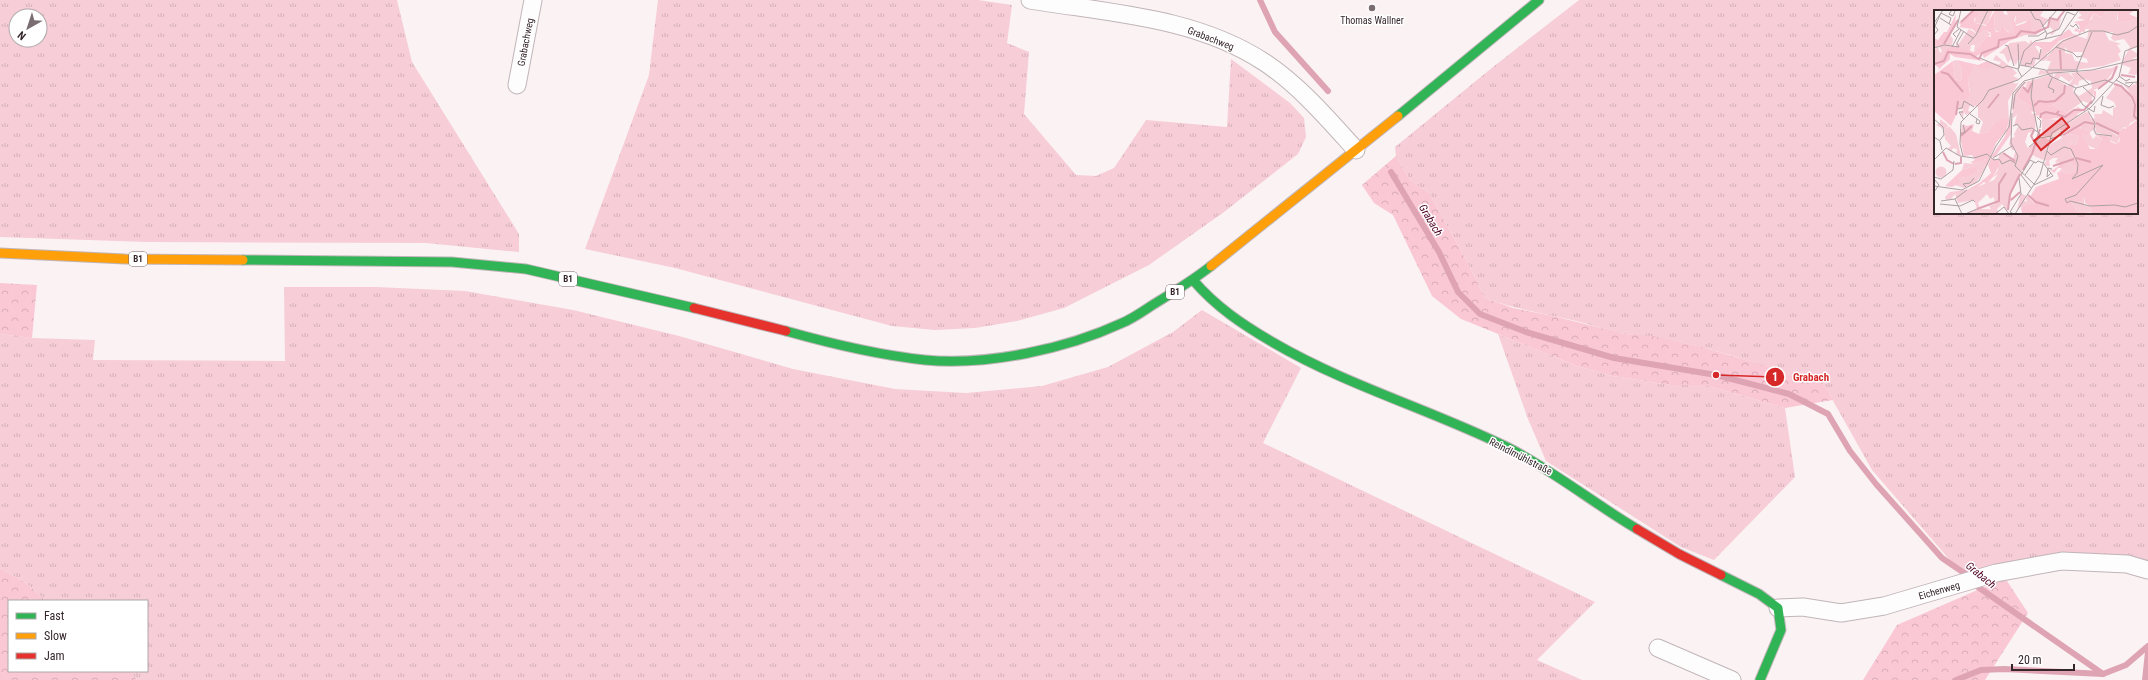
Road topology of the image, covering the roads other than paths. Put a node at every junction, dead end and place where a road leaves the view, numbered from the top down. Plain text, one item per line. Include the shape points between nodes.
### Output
1 (533, 0) edge
2 (1030, 0) edge
3 (1539, 0) edge
4 (517, 85) dead end
5 (1356, 150) junction
6 (0, 252) edge
7 (1193, 280) junction
8 (2148, 570) edge
9 (1778, 608) junction
10 (1658, 648) dead end
11 (1732, 680) edge
12 (1760, 680) edge

1 - 4 street, Grabachweg
2 - 5 street, Grabachweg via 1138,15 1190,29 1222,41 1263,61 1278,72 1309,100
3 - 5 main road, B1
5 - 7 main road, B1
6 - 7 main road, B1 via 125,259 452,262 526,269 728,316 848,348 926,360 980,360 1034,351 1076,340 1123,323
7 - 9 main road, Reindlmühlstraße via 1208,298 1240,323 1309,363 1508,448 1558,475 1614,515 1679,554 1759,594
8 - 9 street, Eichenweg via 2127,564 2062,561 1970,581 1884,606 1841,613
9 - 12 main road via 1781,630
10 - 11 street

